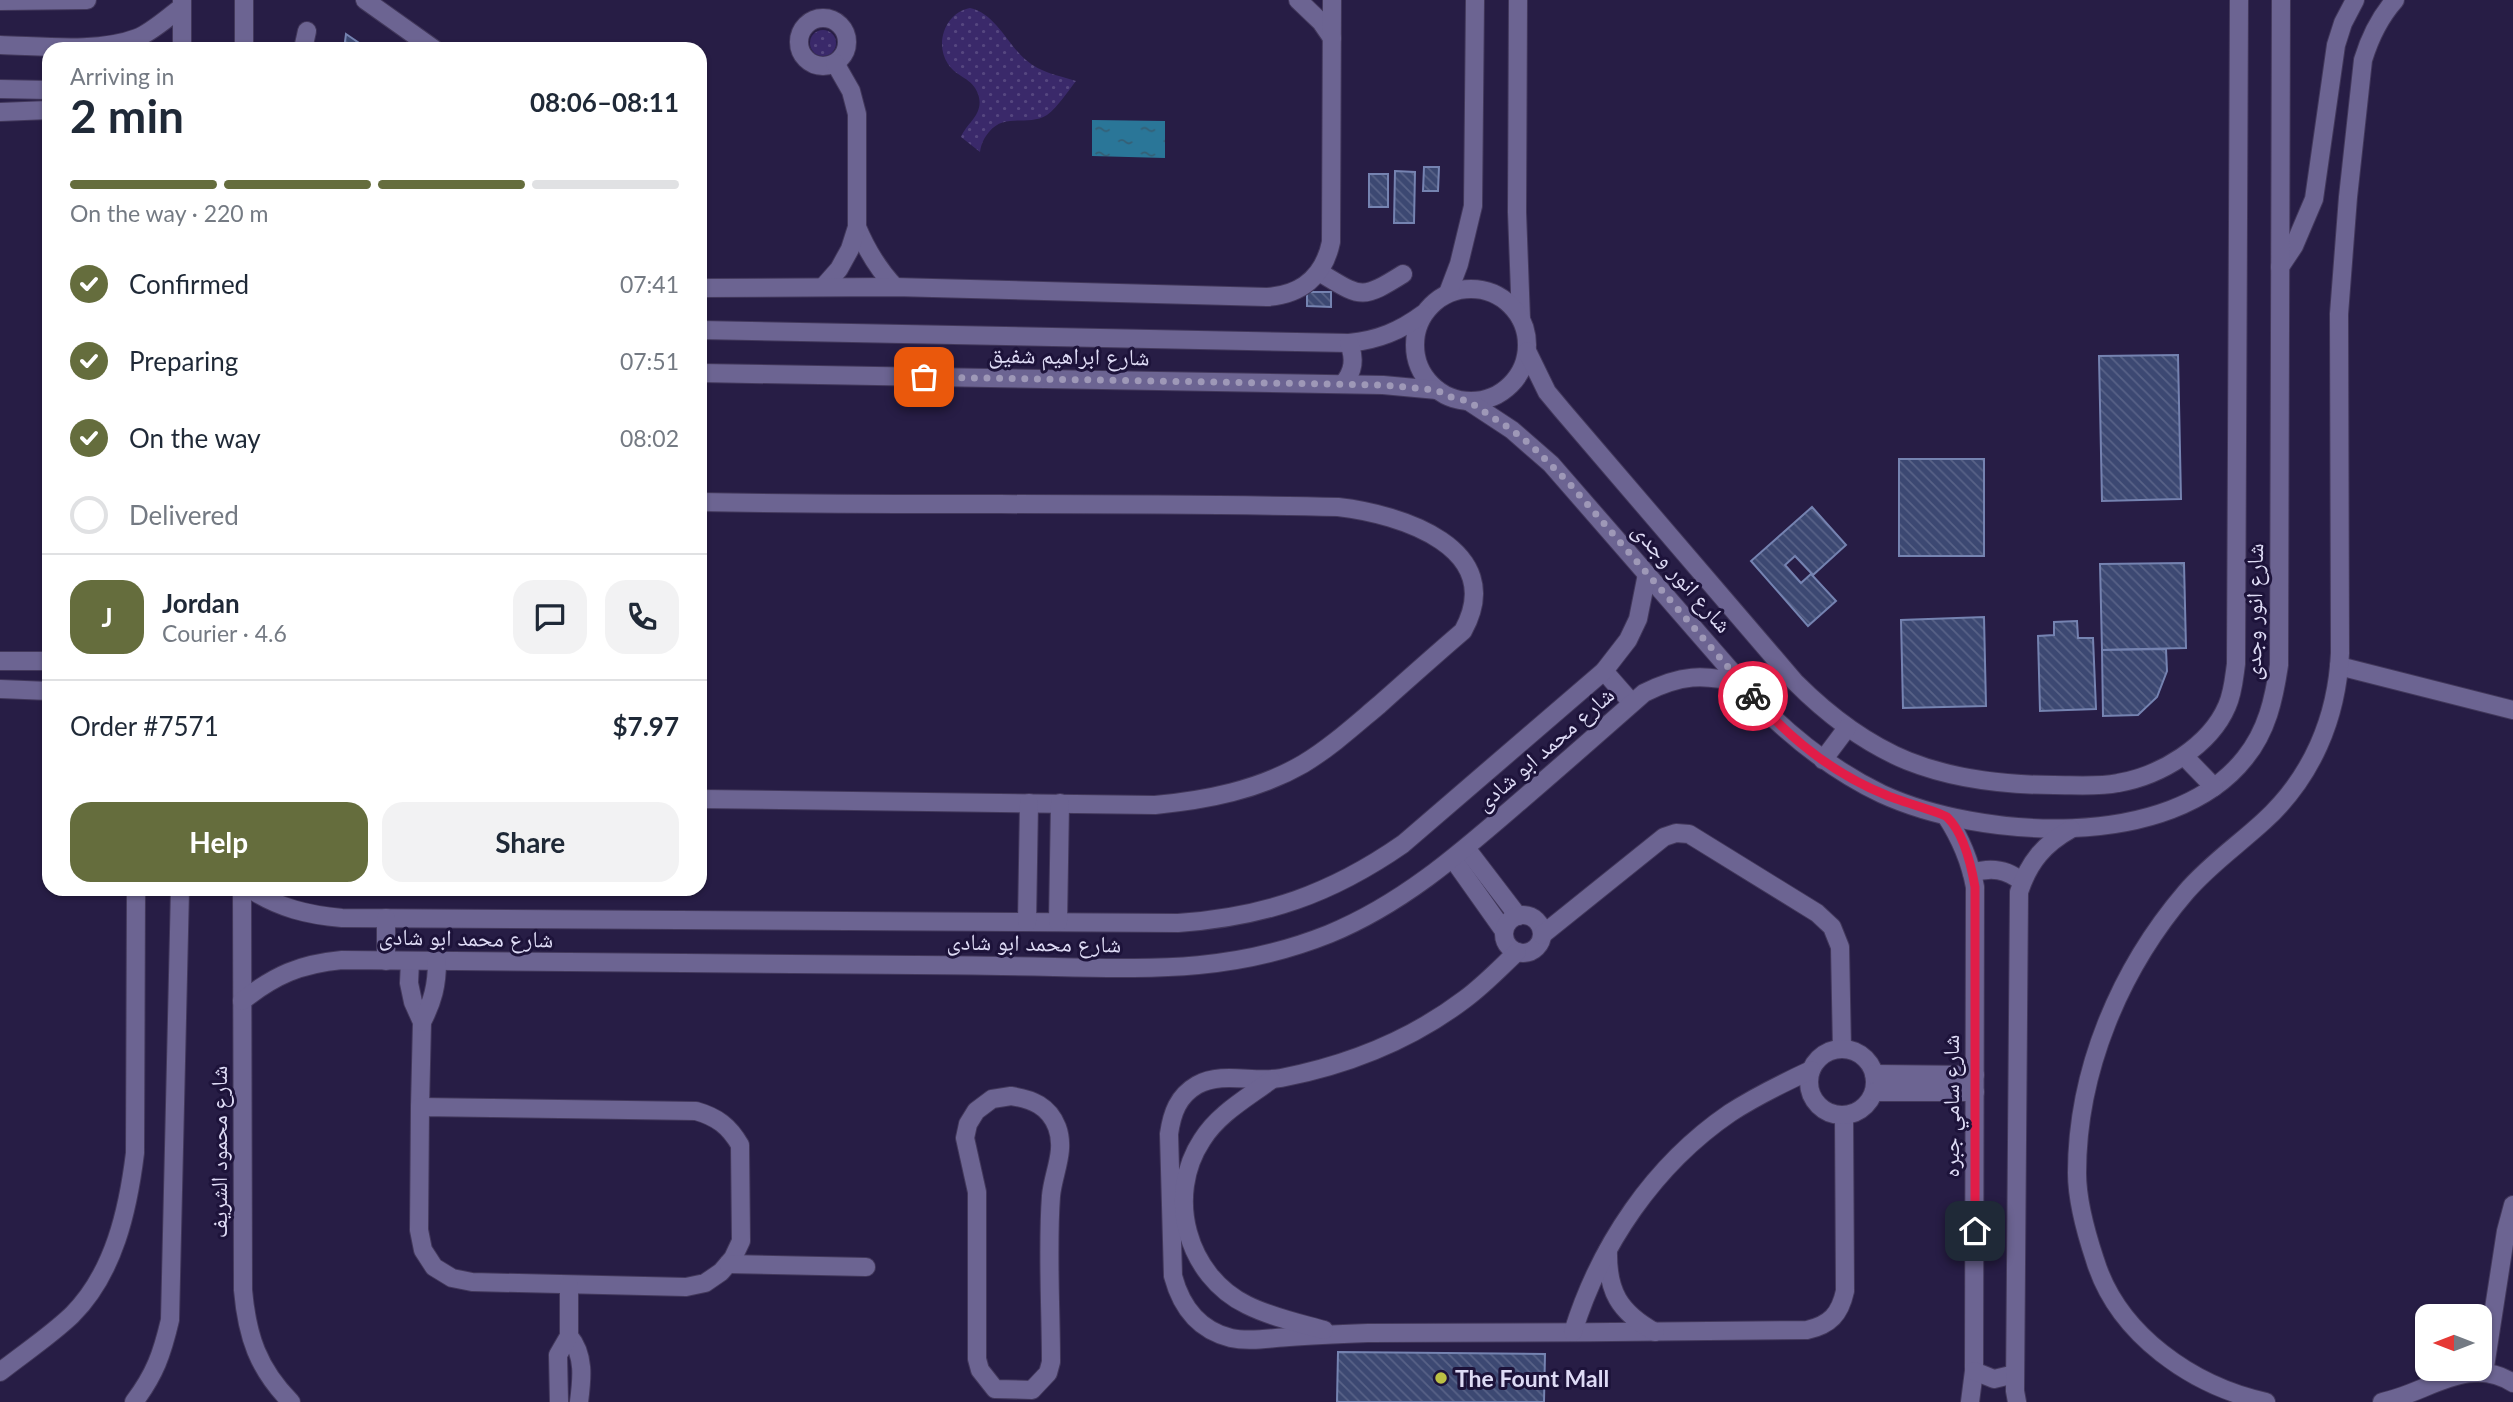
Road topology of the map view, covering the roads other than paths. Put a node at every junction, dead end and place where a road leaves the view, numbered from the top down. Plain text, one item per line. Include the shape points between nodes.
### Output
1 (87, 0) edge
2 (244, 0) edge
3 (365, 0) edge
4 (1298, 0) edge
5 (1332, 0) edge
6 (1475, 0) edge
7 (1518, 0) edge
8 (2239, 0) edge
9 (2281, 0) edge
10 (2355, 0) edge
11 (2395, 0) edge
12 (0, 1) edge
13 (182, 4) edge
14 (1332, 38) junction
15 (128, 42) edge
16 (182, 42) edge
17 (244, 42) edge
18 (424, 42) edge
19 (0, 45) edge
20 (42, 46) edge
21 (835, 63) dead end
22 (0, 89) edge
23 (42, 90) edge
24 (42, 110) edge
25 (0, 112) edge
26 (857, 227) junction
27 (2280, 267) junction
28 (1319, 272) junction
29 (1403, 274) dead end
30 (824, 286) junction
31 (707, 288) edge
32 (895, 288) junction
33 (1448, 293) junction
34 (1423, 314) junction
35 (1521, 319) junction
36 (707, 330) edge
37 (1349, 343) junction
38 (1527, 351) junction
39 (707, 373) edge
40 (1343, 384) junction
41 (1437, 390) junction
42 (1468, 401) junction
43 (707, 502) edge
44 (1647, 574) junction
45 (42, 661) edge
46 (0, 662) edge
47 (2339, 666) junction
48 (1604, 671) junction
49 (1743, 684) junction
50 (0, 689) edge
51 (42, 691) edge
52 (1632, 704) junction
53 (2513, 710) edge
54 (1847, 728) junction
55 (2183, 756) junction
56 (1823, 761) junction
57 (2214, 788) junction
58 (707, 799) edge
59 (1029, 803) junction
60 (1060, 803) junction
61 (1946, 816) junction
62 (2071, 829) junction
63 (1460, 854) junction
64 (1972, 873) junction
65 (2022, 882) junction
66 (136, 896) edge
67 (180, 896) edge
68 (242, 896) edge
69 (260, 896) edge
70 (1518, 916) junction
71 (386, 918) junction
72 (1027, 922) junction
73 (1058, 922) junction
74 (1504, 931) junction
75 (1542, 935) junction
76 (1517, 952) junction
77 (386, 961) junction
78 (410, 961) junction
79 (437, 961) junction
80 (242, 1001) junction
81 (422, 1022) junction
82 (1842, 1049) junction
83 (1811, 1070) junction
84 (1270, 1080) junction
85 (1874, 1083) junction
86 (1975, 1084) junction
87 (420, 1107) junction
88 (1844, 1115) junction
89 (2513, 1205) edge
90 (1608, 1249) junction
91 (728, 1264) junction
92 (866, 1267) dead end
93 (569, 1285) junction
94 (2492, 1321) edge
95 (1573, 1332) junction
96 (1655, 1332) junction
97 (1335, 1334) junction
98 (569, 1336) junction
99 (1974, 1371) junction
100 (0, 1372) edge
101 (2015, 1374) junction
102 (2492, 1375) edge
103 (2439, 1381) edge
104 (2513, 1383) edge
105 (995, 1395) edge
106 (1032, 1396) edge
107 (134, 1402) edge
108 (291, 1402) edge
109 (559, 1402) edge
110 (579, 1402) edge
111 (1970, 1402) edge
112 (2017, 1402) edge
113 (2266, 1402) edge
114 (2382, 1402) edge

1 - 12 street
2 - 17 street
3 - 18 street
4 - 14 street
5 - 14 street
6 - 33 street via 1472,206
7 - 35 street
8 - 55 street, شارع انور وجدى via 2236,664 2227,707
9 - 27 street, شارع انور وجدى
10 - 27 street via 2336,45 2314,199 2300,235
11 - 47 street via 2379,21 2363,60 2347,209 2339,314
13 - 15 street
13 - 16 street
14 - 28 street via 1331,242
19 - 20 street
21 - 26 street via 851,90 857,114
22 - 23 street
24 - 25 street
26 - 30 street via 839,269
26 - 32 street via 879,270
27 - 57 street, شارع انور وجدى via 2279,665 2263,730 2245,759
28 - 29 street via 1362,293 1374,292
28 - 32 street via 1292,293 1267,297
30 - 31 street
30 - 32 street
33 - 34 street
33 - 35 street via 1473,289 1497,295
34 - 37 street, شارع ابراهيم شفيق via 1389,335
34 - 41 street via 1416,329 1417,363
35 - 38 street
36 - 37 street, شارع ابراهيم شفيق
37 - 40 street via 1354,361
38 - 42 street via 1513,382 1485,400
38 - 54 street, شارع انور وجدى via 1541,383 1562,410 1795,682
39 - 40 street, شارع ابراهيم شفيق
40 - 41 street, شارع ابراهيم شفيق
41 - 42 street
42 - 44 street, شارع انور وجدى via 1512,430 1551,464
43 - 60 street via 1338,506 1408,523 1452,548 1468,567 1475,600 1463,631 1334,745 1301,765 1231,794 1193,802
44 - 48 street, شارع محمد ابو شادى via 1638,619
44 - 49 street, شارع انور وجدى
45 - 46 street
47 - 53 street
47 - 113 street via 2331,714 2300,780 2267,819 2186,892 2140,956 2106,1026 2080,1115 2077,1175 2085,1229 2100,1277 2123,1314 2183,1368 2225,1390
48 - 52 street
48 - 73 street, شارع محمد ابو شادى via 1403,844 1344,881 1280,907 1213,920
49 - 52 street, شارع محمد ابو شادى via 1692,676 1667,681
49 - 56 street, شارع انور وجدى via 1792,737
50 - 51 street
52 - 63 street, شارع محمد ابو شادى
54 - 55 street, شارع انور وجدى via 1878,748 1940,772 2030,785 2116,784 2143,777
54 - 56 street
55 - 57 street
56 - 61 street, شارع انور وجدى via 1884,795
57 - 62 street, شارع انور وجدى via 2150,819
58 - 59 street
59 - 60 street
59 - 72 street
60 - 73 street
61 - 62 street, شارع انور وجدى
61 - 64 street, شارع سامي جبره via 1960,837
62 - 65 street via 2038,854
63 - 70 street
63 - 74 street
63 - 79 street, شارع محمد ابو شادى via 1408,893 1329,934 1201,967
64 - 65 street via 1993,869
64 - 86 street, شارع سامي جبره
65 - 101 street via 2017,914
66 - 100 street via 135,1153 116,1241 104,1272 79,1306
67 - 107 street, شارع محمود الشريف via 171,1310 162,1354
68 - 80 street, شارع محمود الشريف
69 - 71 street, شارع محمد ابو شادى via 315,916
70 - 74 street
70 - 75 street via 1530,916
71 - 72 street, شارع محمد ابو شادى
71 - 77 street
72 - 73 street, شارع محمد ابو شادى
74 - 76 street via 1506,944
75 - 76 street via 1534,950
75 - 82 street via 1664,837 1689,834 1817,913 1832,927 1841,954
76 - 84 street via 1468,997 1424,1027 1311,1072
77 - 78 street, شارع محمد ابو شادى
77 - 80 street, شارع محمد ابو شادى via 314,963 263,984
78 - 79 street, شارع محمد ابو شادى
78 - 81 street via 409,983
79 - 81 street via 437,982
80 - 108 street, شارع محمود الشريف via 246,1324 255,1352
81 - 87 street
82 - 83 street via 1829,1051
82 - 85 street via 1853,1050 1870,1063
83 - 88 street via 1812,1096 1820,1107
83 - 90 street via 1730,1113 1694,1142 1633,1210
84 - 97 street via 1217,1121 1201,1140 1184,1185 1187,1233 1203,1266 1227,1293 1248,1306
84 - 97 street via 1217,1079 1198,1085 1182,1097 1172,1114 1173,1276 1186,1309 1214,1332 1250,1340
85 - 86 street
85 - 88 street via 1868,1103
86 - 99 street, شارع سامي جبره
87 - 91 street via 696,1111 709,1115 722,1122 740,1145 741,1241
87 - 93 street via 419,1230 423,1250 434,1267 452,1278 472,1282
88 - 96 street via 1845,1291 1834,1318 1807,1330
89 - 94 street
90 - 95 street
90 - 96 street via 1610,1279 1622,1307
91 - 92 street
91 - 93 street via 705,1283 686,1287
93 - 98 street
95 - 96 street
95 - 97 street
98 - 109 street via 558,1355
98 - 110 street via 580,1353
99 - 101 street via 1994,1378
99 - 111 street, شارع سامي جبره
101 - 112 street
102 - 104 street
103 - 114 street
105 - 106 street
105 - 106 street via 977,1359 977,1192 965,1138 976,1111 992,1099 1011,1096 1027,1098 1045,1109 1061,1146 1051,1195 1051,1363

